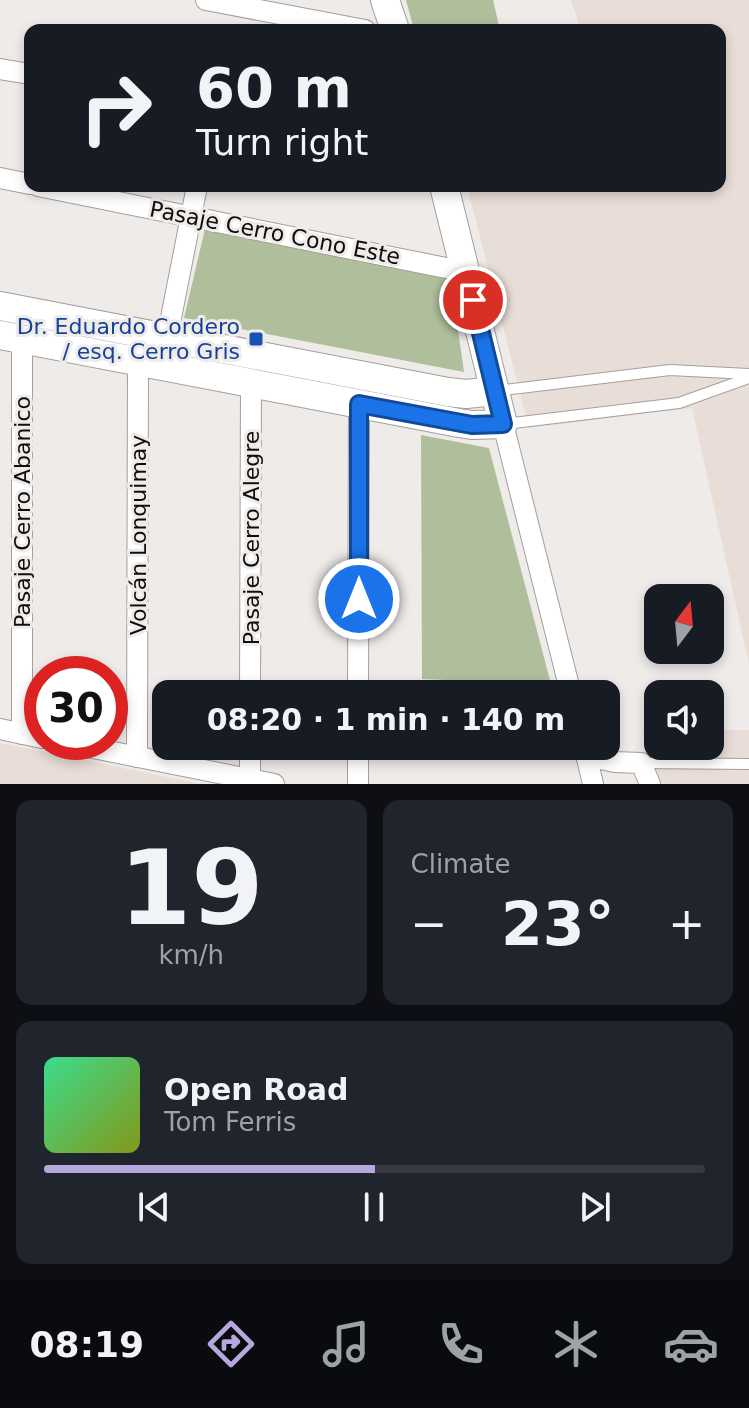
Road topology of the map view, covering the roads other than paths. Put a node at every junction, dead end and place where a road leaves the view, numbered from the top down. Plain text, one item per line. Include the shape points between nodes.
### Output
1 (206, 0) edge
2 (385, 0) edge
3 (333, 24) edge
4 (393, 24) edge
5 (0, 69) edge
6 (24, 73) edge
7 (0, 178) edge
8 (24, 183) edge
9 (68, 192) edge
10 (196, 192) edge
11 (446, 192) edge
12 (191, 217) junction
13 (466, 272) junction
14 (0, 306) edge
15 (11, 337) edge
16 (167, 338) junction
17 (138, 361) junction
18 (749, 376) edge
19 (251, 383) junction
20 (495, 391) junction
21 (359, 404) junction
22 (503, 424) junction
23 (28, 656) edge
24 (250, 680) edge
25 (358, 680) edge
26 (567, 680) edge
27 (0, 729) edge
28 (24, 734) edge
29 (128, 755) edge
30 (137, 757) junction
31 (250, 760) edge
32 (358, 760) edge
33 (587, 760) edge
34 (610, 760) edge
35 (641, 763) junction
36 (749, 764) edge
37 (250, 779) junction
38 (274, 784) edge
39 (358, 784) edge
40 (593, 784) edge
41 (650, 784) edge

1 - 3 street
2 - 4 street
5 - 6 street
7 - 8 street
9 - 12 street, Pasaje Cerro Cono Este
10 - 12 street
11 - 13 street
12 - 13 street, Pasaje Cerro Cono Este
12 - 16 street
13 - 20 street
14 - 16 street
15 - 17 street
15 - 23 street, Pasaje Cerro Abanico
16 - 20 street via 448,392
17 - 19 street
17 - 30 street, Volcán Lonquimay
18 - 20 lane via 670,370
18 - 22 lane via 679,403
19 - 21 street
19 - 24 street, Pasaje Cerro Alegre
20 - 22 street
21 - 22 street via 472,425
21 - 25 street
22 - 26 street
27 - 28 street
29 - 30 street
30 - 37 street
31 - 37 street
32 - 39 street
33 - 40 street
34 - 35 street
35 - 36 lane
35 - 41 street
37 - 38 street

